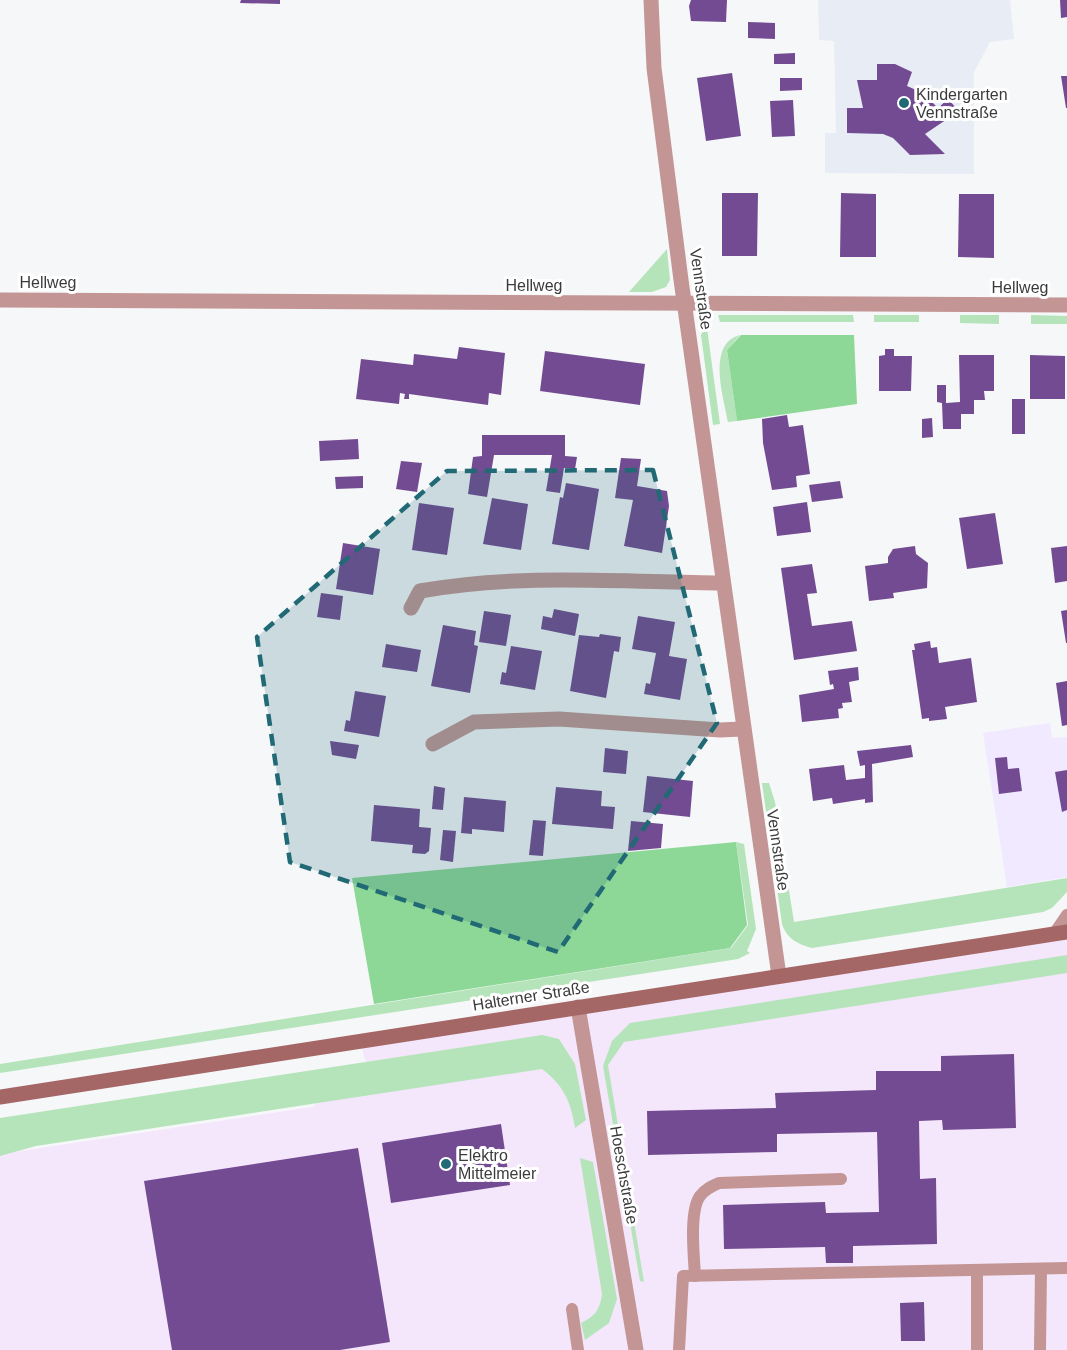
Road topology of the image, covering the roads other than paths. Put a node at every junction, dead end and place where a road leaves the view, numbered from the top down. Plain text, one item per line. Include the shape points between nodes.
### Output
1 (651, 0) edge
2 (0, 300) edge
3 (685, 304) junction
4 (1067, 305) edge
5 (722, 583) junction
6 (411, 608) dead end
7 (742, 729) junction
8 (433, 744) dead end
9 (1067, 915) edge
10 (1061, 933) edge
11 (779, 976) junction
12 (578, 1007) junction
13 (0, 1097) edge
14 (841, 1179) dead end
15 (1067, 1268) edge
16 (1041, 1269) junction
17 (977, 1270) junction
18 (695, 1276) junction
19 (572, 1309) dead end
20 (578, 1350) edge
21 (636, 1350) edge
22 (679, 1350) edge
23 (977, 1350) edge
24 (1040, 1350) edge

1 - 3 street, Vennstraße via 654,68
2 - 3 street, Hellweg
3 - 4 street, Hellweg
3 - 5 street, Vennstraße
5 - 6 street via 531,580 450,585 420,591
5 - 7 street, Vennstraße
7 - 8 street via 559,719 474,722
7 - 11 street, Vennstraße
9 - 10 lane
10 - 11 main road, Halterner Straße
11 - 12 main road, Halterner Straße
12 - 13 main road, Halterner Straße
12 - 21 street, Hoeschstraße
14 - 18 lane via 719,1183 708,1188 698,1197 696,1208
15 - 16 lane
16 - 17 lane
16 - 24 lane
17 - 18 lane
17 - 23 lane
18 - 22 lane via 683,1276
19 - 20 lane

